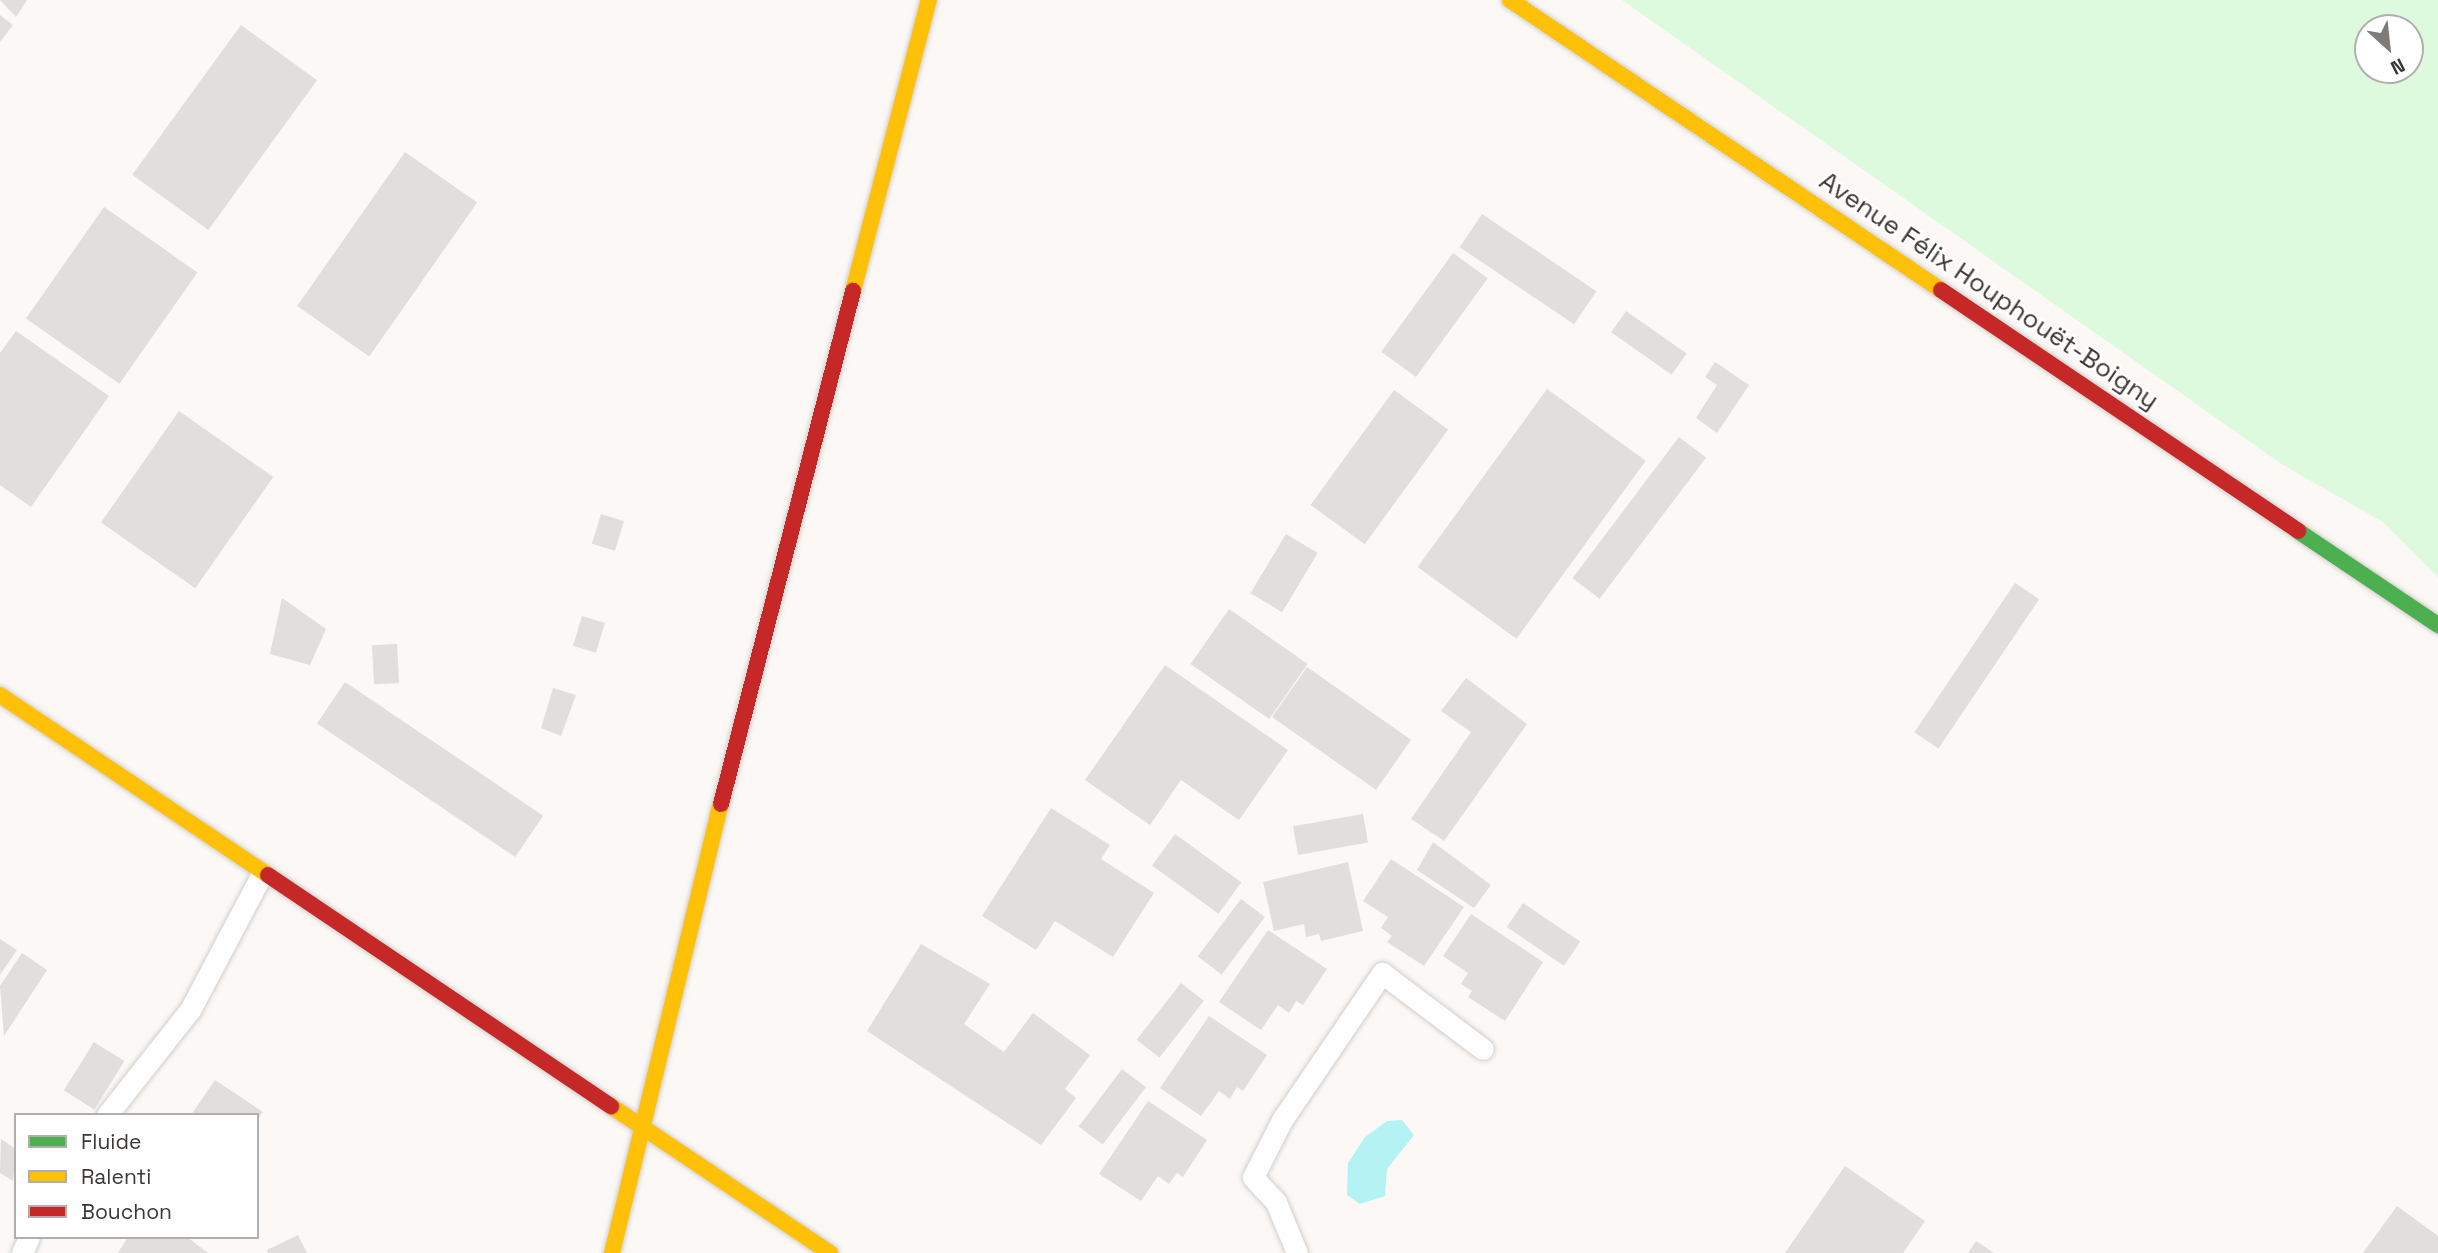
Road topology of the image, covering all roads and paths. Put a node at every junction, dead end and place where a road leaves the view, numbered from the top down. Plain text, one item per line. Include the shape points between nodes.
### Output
1 (929, 0) edge
2 (1510, 0) edge
3 (2438, 625) edge
4 (0, 695) edge
5 (262, 874) junction
6 (1483, 1049) dead end
7 (109, 1113) edge
8 (645, 1129) junction
9 (612, 1253) edge
10 (830, 1253) edge
11 (1297, 1253) edge

1 - 8 main road via 756,657
2 - 3 main road, Avenue Félix Houphouët-Boigny
4 - 5 main road
5 - 7 lane via 190,1010
5 - 8 main road
6 - 11 lane via 1382,973 1282,1120 1252,1177 1276,1202
8 - 9 main road
8 - 10 main road

